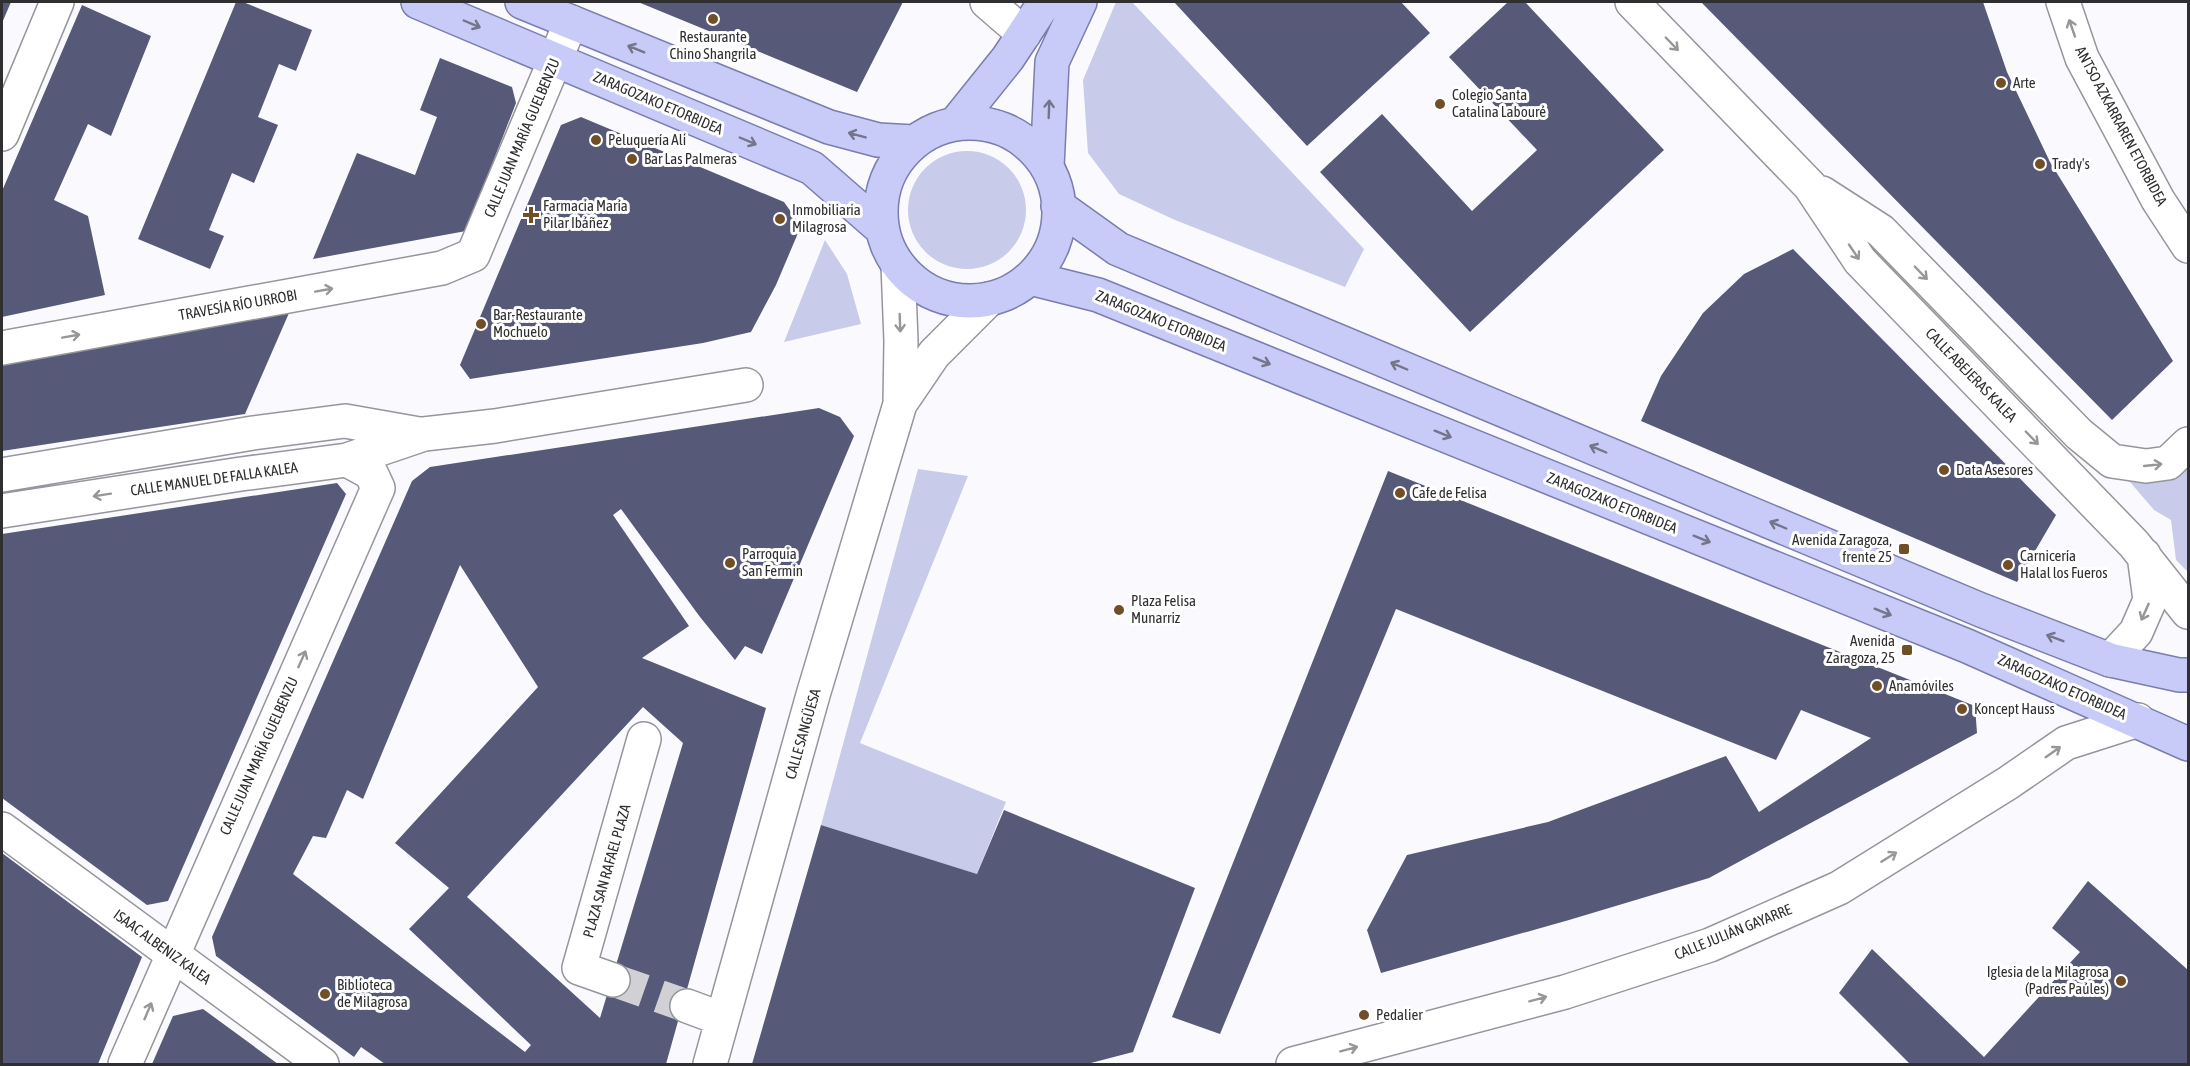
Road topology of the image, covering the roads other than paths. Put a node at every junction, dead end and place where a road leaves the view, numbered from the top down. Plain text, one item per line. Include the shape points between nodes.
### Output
1 (57, 2) edge
2 (418, 2) edge
3 (522, 2) edge
4 (987, 2) edge
5 (1045, 2) edge
6 (1080, 2) edge
7 (1632, 2) edge
8 (2063, 2) edge
9 (571, 22) junction
10 (1024, 34) junction
11 (555, 59) junction
12 (14, 72) edge
13 (955, 124) junction
14 (2, 134) edge
15 (914, 142) junction
16 (1047, 167) junction
17 (1810, 186) junction
18 (1058, 206) junction
19 (882, 229) junction
20 (2188, 246) edge
21 (473, 255) joint
22 (898, 265) junction
23 (1030, 278) junction
24 (989, 299) junction
25 (2, 348) edge
26 (746, 385) dead end
27 (900, 404) junction
28 (424, 435) junction
29 (2188, 444) edge
30 (347, 460) junction
31 (2, 475) edge
32 (2, 511) edge
33 (2144, 555) junction
34 (2188, 612) edge
35 (2110, 660) junction
36 (2188, 675) edge
37 (2138, 720) junction
38 (644, 739) dead end
39 (2188, 744) edge
40 (2, 829) edge
41 (173, 953) junction
42 (613, 980) tunnel mouth
43 (687, 1006) tunnel mouth
44 (722, 1019) junction
45 (125, 1065) edge
46 (322, 1065) edge
47 (710, 1065) edge
48 (1293, 1065) edge

1 - 12 street
2 -> 11 main road, ZARAGOZAKO ETORBIDEA
3 - 9 main road
4 - 10 street
5 - 10 main road
16 -> 6 main road via 1052,62
7 -> 17 street, CALLE ABEJERAS KALEA
20 -> 8 street, ANTSO AZKARRAREN ETORBIDEA via 2158,200 2082,58
9 - 11 street, CALLE JUAN MARÍA GUELBENZU
15 -> 9 main road via 878,140 829,127
10 - 13 main road
11 -> 19 main road, ZARAGOZAKO ETORBIDEA via 812,168
11 - 21 street, CALLE JUAN MARÍA GUELBENZU
12 - 14 street
13 - 15 main road
13 - 16 main road via 998,127 1017,136
15 - 19 main road via 897,160 886,181 881,204
16 - 18 main road
17 -> 29 street, CALLE ABEJERAS KALEA via 1881,231 2079,434 2112,461 2146,466 2169,463
17 -> 33 street, CALLE ABEJERAS KALEA via 1860,261
18 - 23 main road via 1052,245
35 -> 18 main road via 1981,610 1118,249
19 - 22 main road
25 -> 21 street, TRAVESÍA RÍO URROBI via 442,268
22 - 24 main road via 916,283 938,296 963,301
22 -> 27 street, CALLE SANGÜESA
23 - 24 main road
23 -> 37 main road, ZARAGOZAKO ETORBIDEA via 1098,295 1967,646
24 - 27 street, CALLE SANGÜESA via 934,354
26 - 28 street, CALLE MANUEL DE FALLA KALEA
27 - 44 street, CALLE SANGÜESA
28 - 30 street, CALLE MANUEL DE FALLA KALEA
28 - 31 street, CALLE MANUEL DE FALLA KALEA via 345,421
30 -> 32 street, CALLE MANUEL DE FALLA KALEA
41 -> 30 street, CALLE JUAN MARÍA GUELBENZU via 378,488 371,472
33 - 34 street, CALLE ABEJERAS KALEA
33 -> 35 street via 2150,600 2136,632
35 - 36 main road
37 - 39 main road, ZARAGOZAKO ETORBIDEA
48 -> 37 street, CALLE JULIÁN GAYARRE via 1565,992 1710,945 1839,888 2066,743
38 - 42 street, PLAZA SAN RAFAEL PLAZA via 579,969
40 - 41 street, ISAAC ALBENIZ KALEA
45 -> 41 street, CALLE JUAN MARÍA GUELBENZU
41 - 46 street, ISAAC ALBENIZ KALEA
43 - 44 street
44 - 47 street, CALLE SANGÜESA

